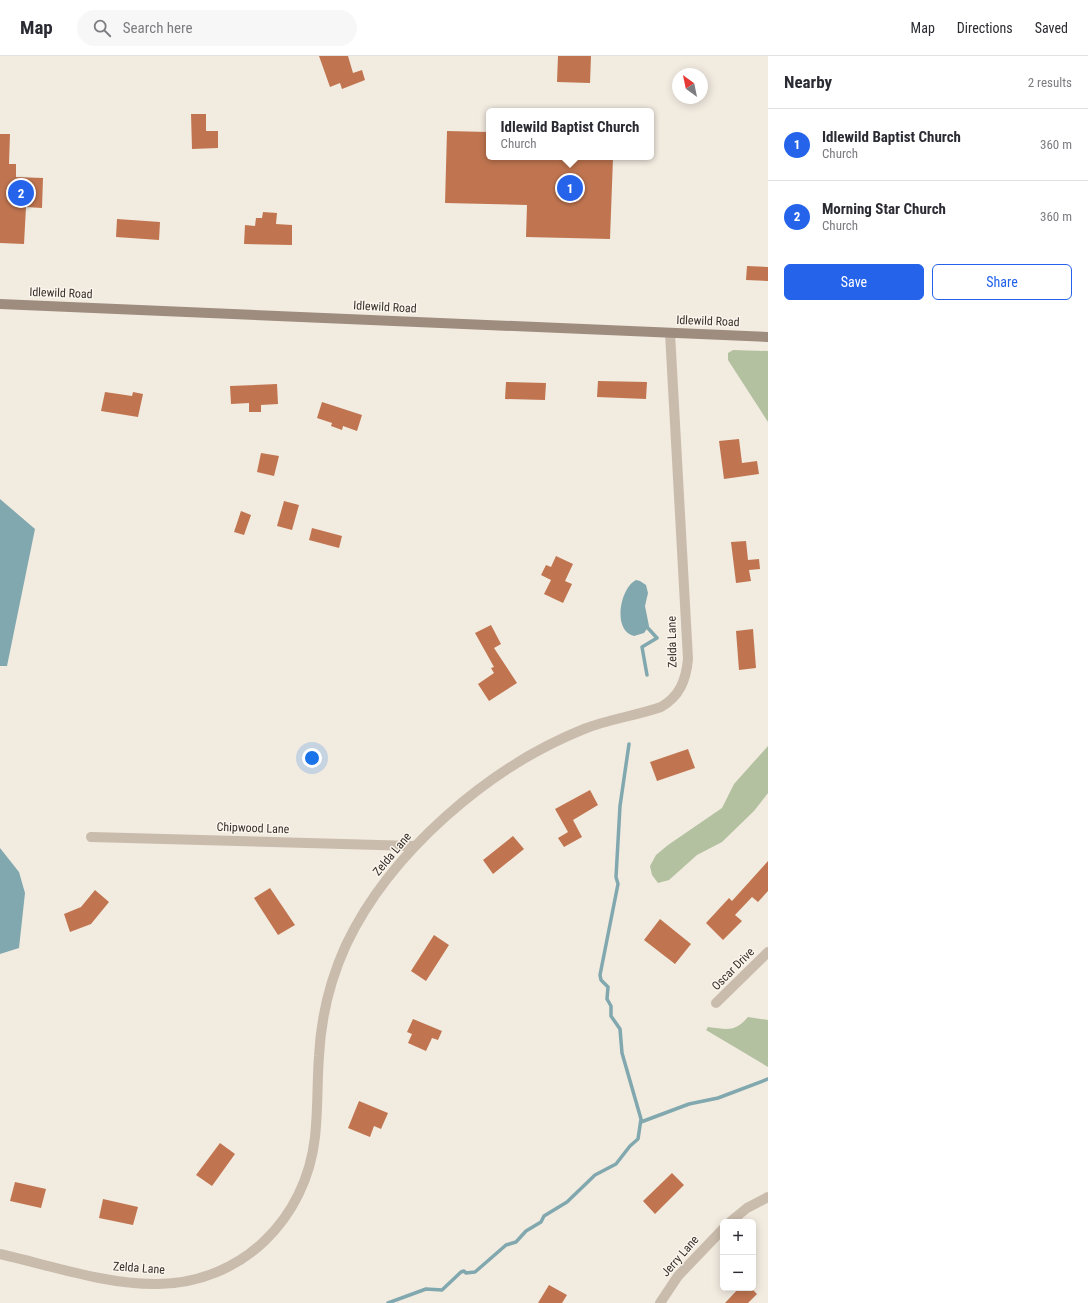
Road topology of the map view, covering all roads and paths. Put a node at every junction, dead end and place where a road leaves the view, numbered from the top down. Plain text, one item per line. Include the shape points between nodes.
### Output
1 (0, 304) edge
2 (670, 333) junction
3 (768, 336) edge
4 (91, 837) dead end
5 (414, 846) junction
6 (768, 952) edge
7 (716, 1003) dead end
8 (768, 1197) edge
9 (734, 1219) edge
10 (720, 1232) edge
11 (0, 1254) edge
12 (660, 1303) edge

1 - 2 main road, Idlewild Road
2 - 3 main road, Idlewild Road
2 - 5 street, Zelda Lane via 688,659 681,689 661,707 584,729 505,771 433,827
4 - 5 street, Chipwood Lane
5 - 11 street, Zelda Lane via 384,882 353,931 333,976 321,1029 312,1158 296,1202 273,1233 254,1251 204,1277 157,1284 100,1278
6 - 7 street, Oscar Drive
8 - 9 street via 747,1208
10 - 12 street, Jerry Lane via 678,1276

